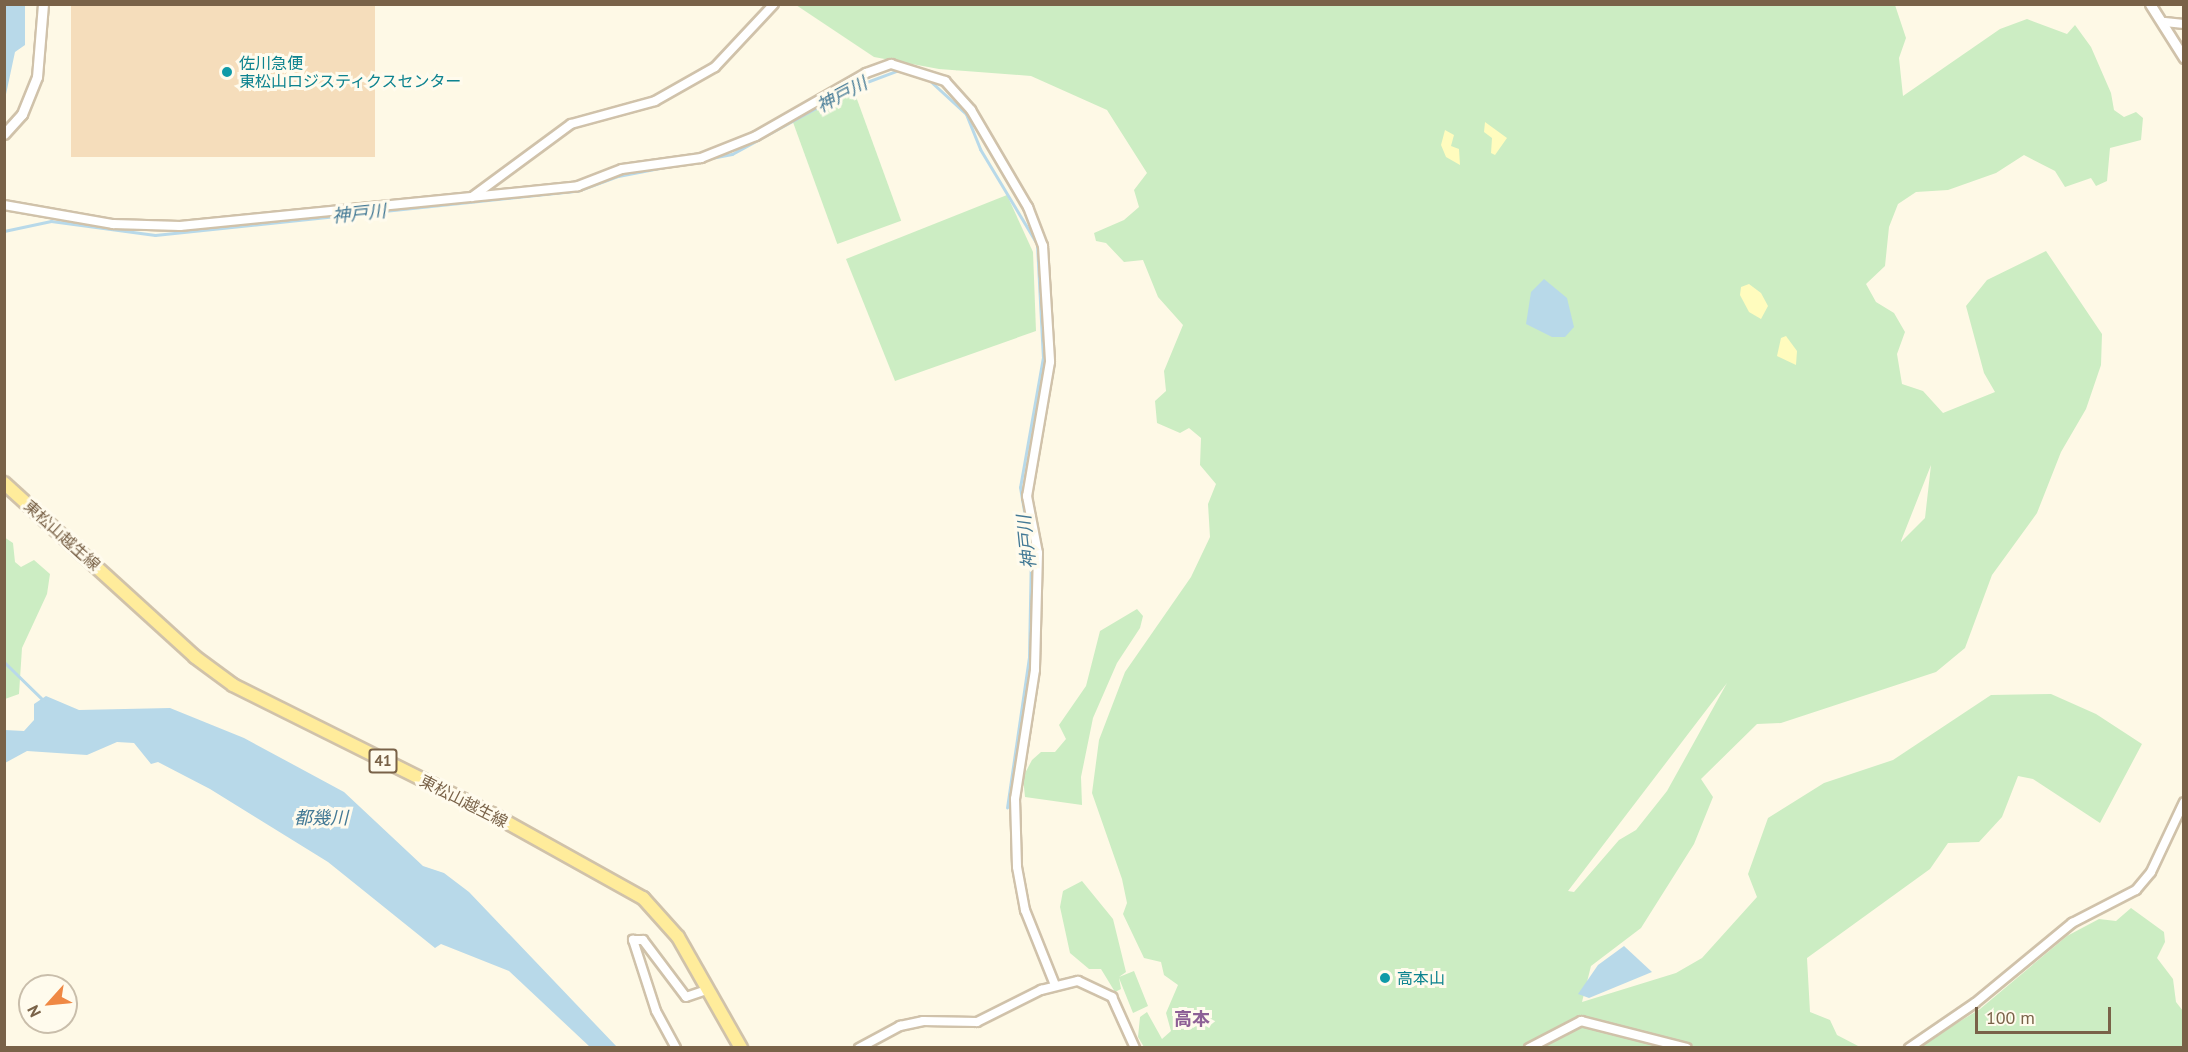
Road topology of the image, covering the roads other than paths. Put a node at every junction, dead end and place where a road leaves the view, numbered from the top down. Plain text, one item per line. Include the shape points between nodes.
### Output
1 (43, 4) edge
2 (774, 4) edge
3 (2150, 4) edge
4 (2165, 22) junction
5 (2184, 24) edge
6 (2184, 58) edge
7 (4, 134) edge
8 (471, 198) junction
9 (4, 206) edge
10 (4, 483) edge
11 (2184, 802) edge
12 (1055, 985) junction
13 (709, 989) junction
14 (676, 1047) edge
15 (741, 1047) edge
16 (859, 1047) edge
17 (1135, 1047) edge
18 (1529, 1047) edge
19 (1687, 1047) edge
20 (1909, 1047) edge

1 - 7 street via 37,77 22,114
2 - 8 street via 715,67 654,101 571,124
3 - 4 street
4 - 5 street
4 - 6 street
8 - 9 street via 146,227
8 - 12 street via 579,186 622,169 701,158 756,136 866,73 891,64 932,75 965,101 1028,207 1044,250 1050,362 1027,496 1038,553 1035,670 1015,799 1017,867 1025,910
10 - 13 main road, 東松山越生線 / 41 via 195,657 233,685 492,814 643,898 667,921
11 - 20 street via 2151,872 2136,890 2072,923 1975,1003
12 - 16 street via 977,1022 923,1021 900,1026
12 - 17 street via 1078,981 1106,991 1126,1019
13 - 14 street via 686,997 643,940 633,940 656,1011
13 - 15 main road, 東松山越生線 / 41
18 - 19 street via 1581,1021

